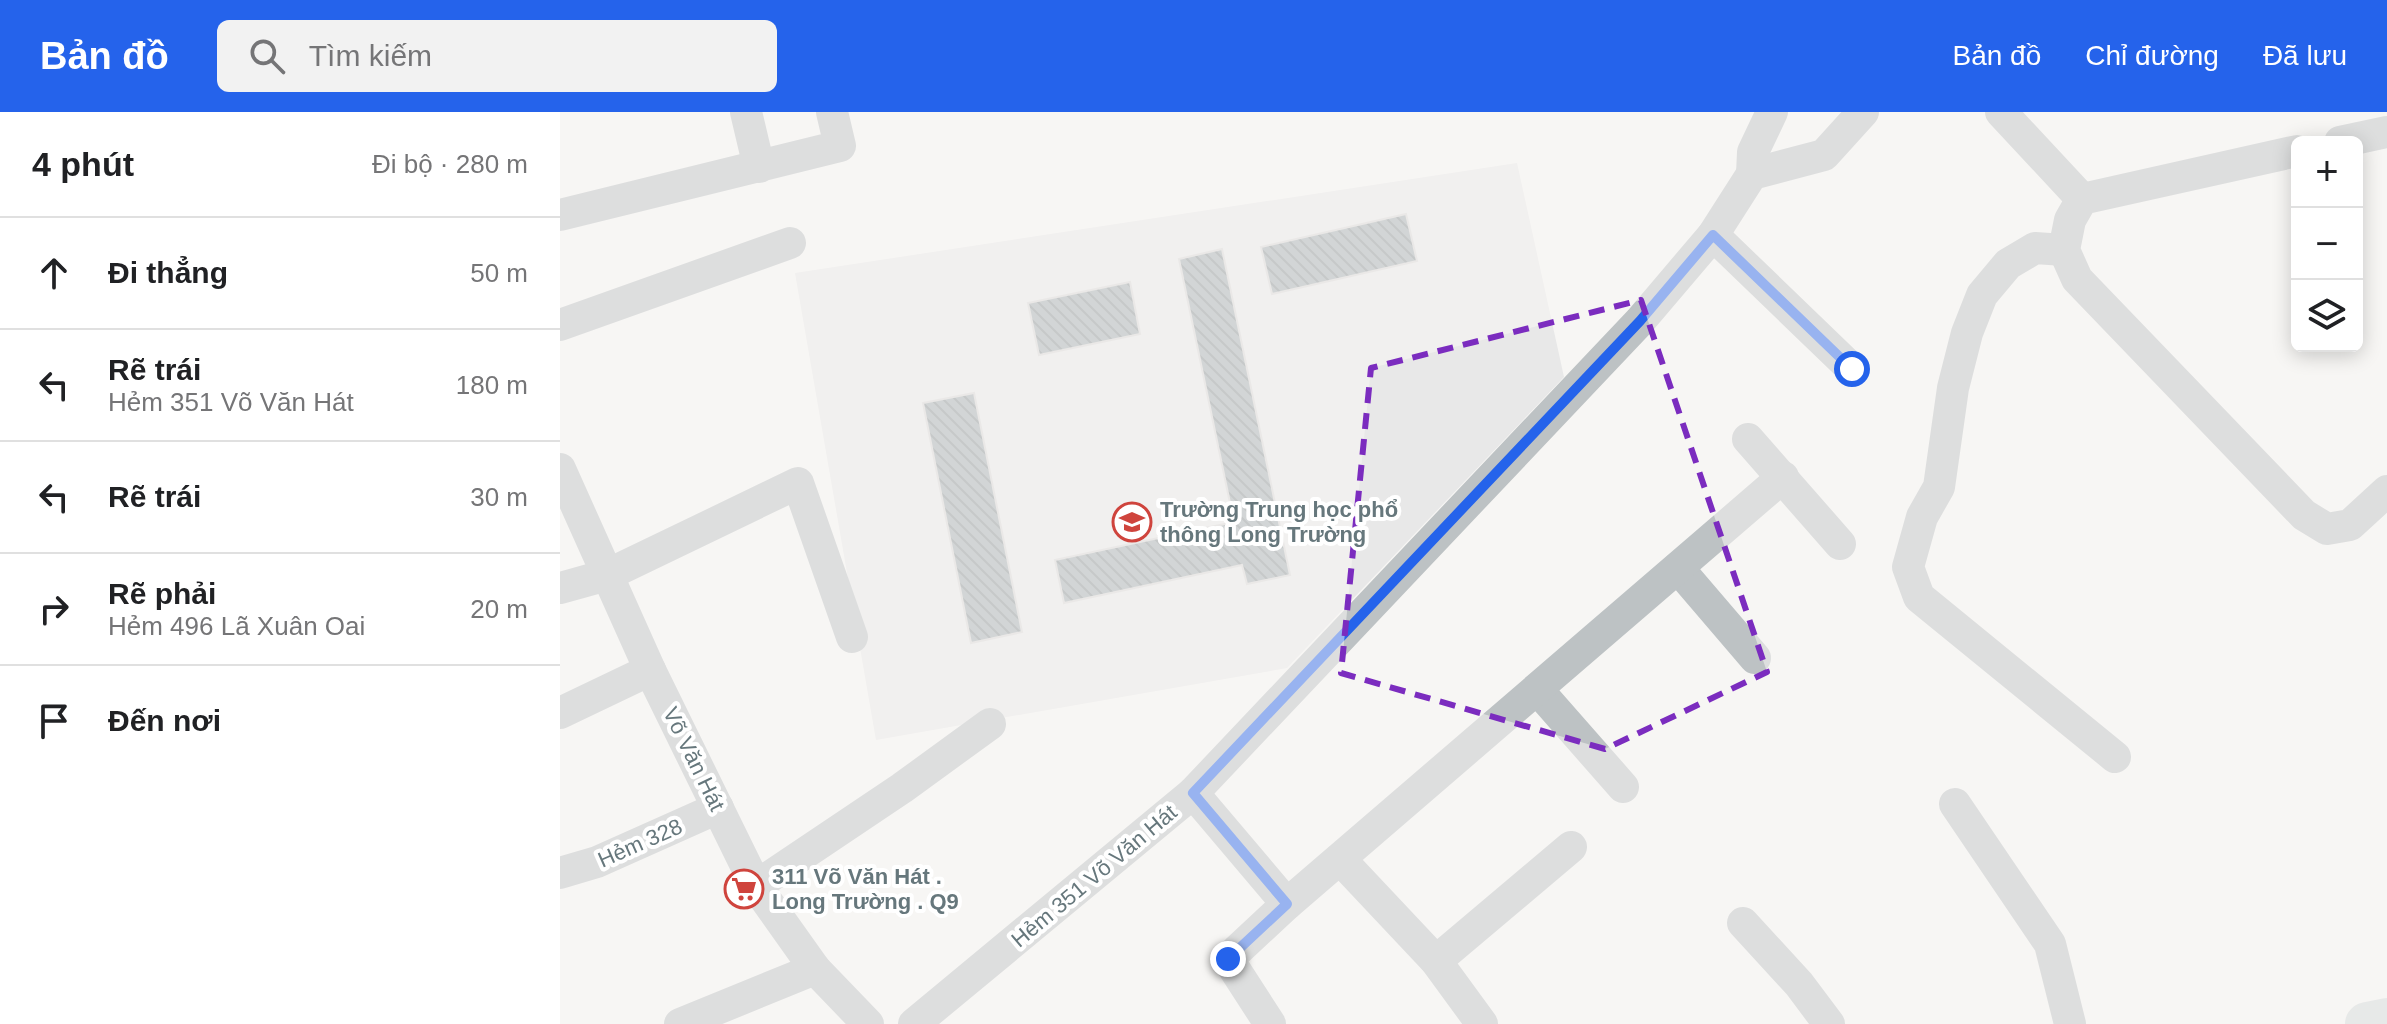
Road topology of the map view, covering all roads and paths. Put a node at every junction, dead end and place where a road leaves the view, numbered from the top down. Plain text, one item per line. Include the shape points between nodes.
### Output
1 (746, 112) edge
2 (832, 112) edge
3 (1772, 112) edge
4 (1863, 112) edge
5 (2001, 112) edge
6 (2387, 132) edge
7 (2363, 137) edge
8 (2291, 152) edge
9 (759, 167) junction
10 (1752, 174) junction
11 (2082, 199) junction
12 (560, 215) edge
13 (1713, 235) junction
14 (790, 243) dead end
15 (2064, 250) junction
16 (560, 325) edge
17 (1852, 369) dead end
18 (1748, 439) dead end
19 (560, 469) edge
20 (1783, 477) junction
21 (2384, 502) edge
22 (1840, 544) dead end
23 (1678, 568) junction
24 (607, 575) junction
25 (560, 588) edge
26 (852, 637) dead end
27 (1755, 658) dead end
28 (650, 670) junction
29 (1537, 689) junction
30 (560, 713) edge
31 (990, 724) dead end
32 (2115, 757) dead end
33 (1623, 787) dead end
34 (1193, 793) junction
35 (1955, 804) dead end
36 (718, 808) junction
37 (1571, 847) dead end
38 (1340, 859) junction
39 (560, 873) edge
40 (756, 886) junction
41 (1287, 904) junction
42 (1743, 923) dead end
43 (1436, 961) junction
44 (815, 969) junction
45 (2387, 1020) edge
46 (680, 1024) edge
47 (868, 1024) edge
48 (914, 1024) edge
49 (1270, 1024) edge
50 (1482, 1024) edge
51 (1829, 1024) edge
52 (2070, 1024) edge
53 (2367, 1024) edge

1 - 9 street
2 - 9 street via 840,146
3 - 10 street, Hẻm 351 Võ Văn Hát via 1753,152
4 - 10 street via 1824,155
5 - 11 street
6 - 7 street
8 - 11 street
9 - 12 street
10 - 13 street, Hẻm 351 Võ Văn Hát
11 - 15 street via 2070,220
13 - 17 street
13 - 34 street, Hẻm 351 Võ Văn Hát via 1618,344
14 - 16 street
15 - 21 street via 2077,279 2304,515 2327,529 2350,525
15 - 32 street via 2035,248 2008,264 1982,295 1953,388 1939,487 1922,517 1908,567 1919,597
18 - 20 street
19 - 24 street, Võ Văn Hát
20 - 22 street
20 - 23 street
23 - 27 street
23 - 29 street
24 - 25 street
24 - 26 street via 798,483
24 - 28 street, Võ Văn Hát
28 - 30 street
28 - 36 street, Võ Văn Hát
29 - 33 street
29 - 38 street
31 - 40 street
34 - 41 street
34 - 48 street, Hẻm 351 Võ Văn Hát
35 - 52 street via 2050,944
36 - 39 street, Hẻm 328
36 - 40 street, Võ Văn Hát
37 - 43 street
38 - 41 street
38 - 43 street
40 - 44 street, Võ Văn Hát
41 - 49 street via 1228,959
42 - 51 street
43 - 50 street
44 - 46 street
44 - 47 street, Võ Văn Hát
45 - 53 main road

